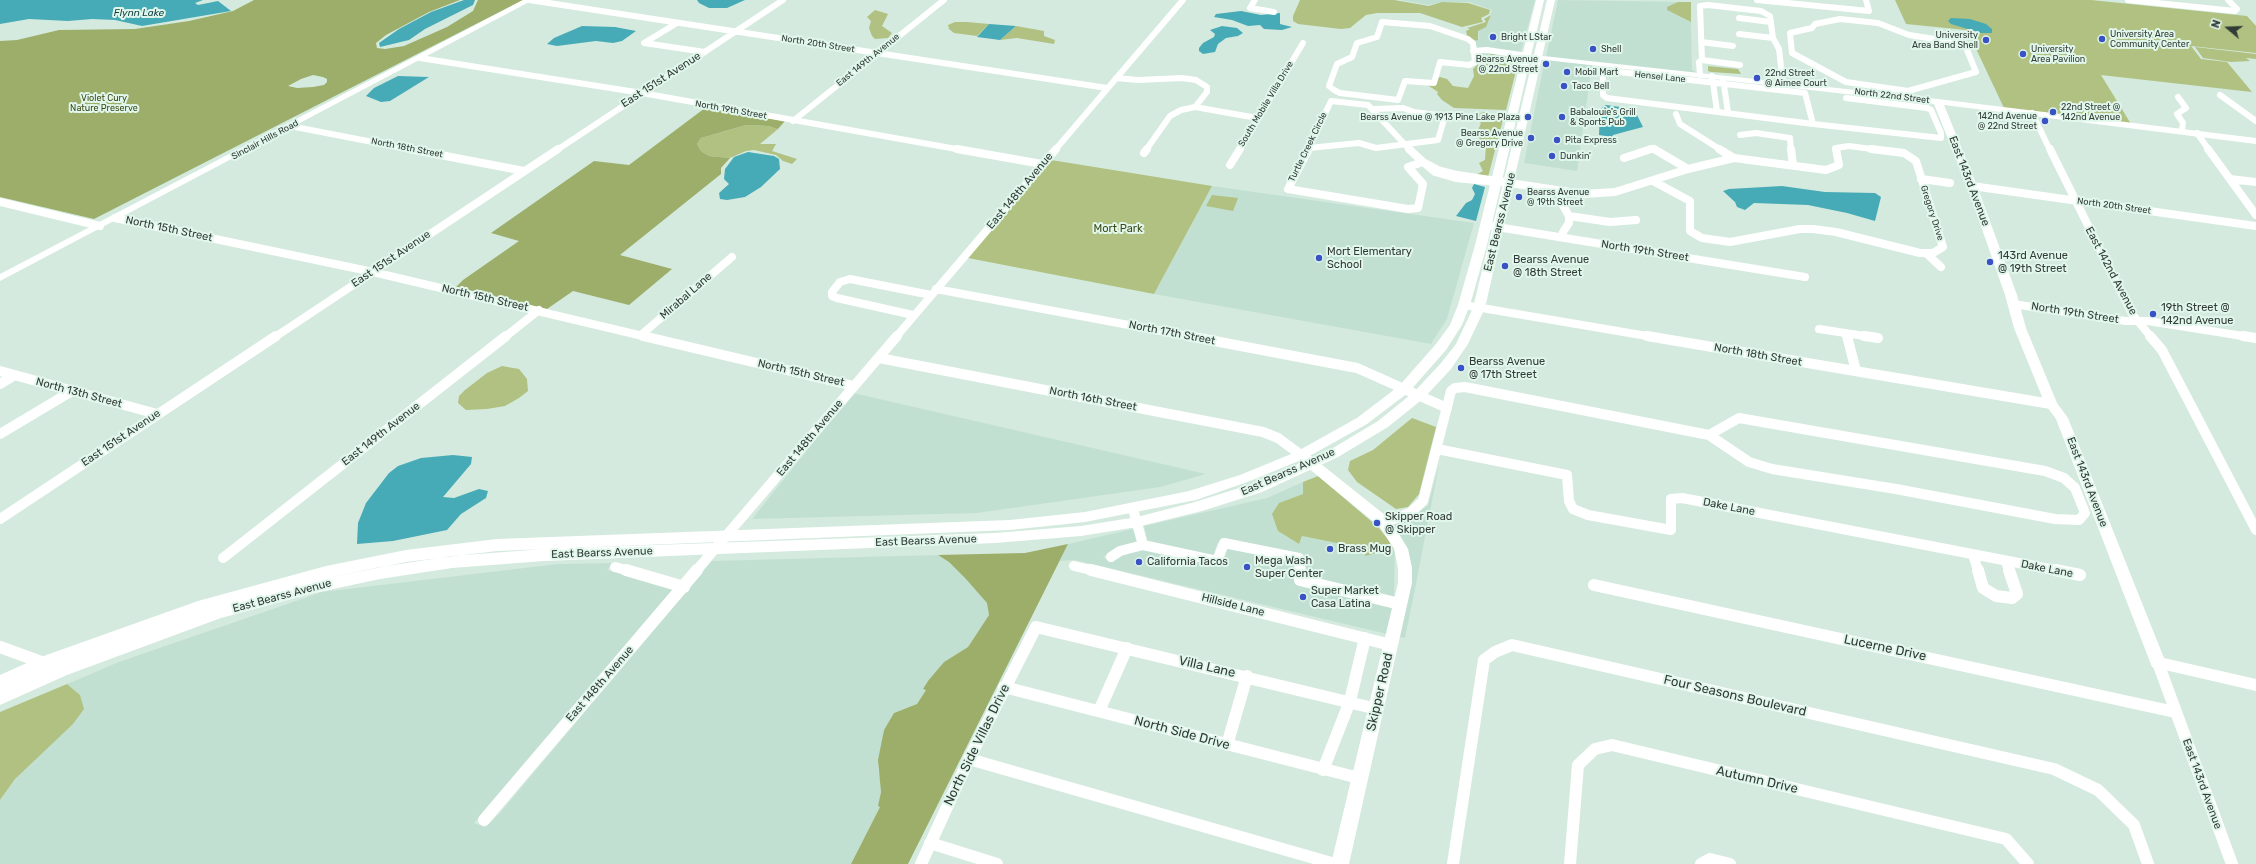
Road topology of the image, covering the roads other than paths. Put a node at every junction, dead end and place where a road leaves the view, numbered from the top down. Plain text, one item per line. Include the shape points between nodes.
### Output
1 (529, 0) edge
2 (561, 0) edge
3 (783, 0) edge
4 (944, 0) edge
5 (1183, 0) edge
6 (1255, 0) edge
7 (1540, 0) edge
8 (1551, 0) edge
9 (1757, 0) edge
10 (1866, 0) edge
11 (2128, 0) edge
12 (2228, 0) edge
13 (1797, 2) edge
14 (554, 4) junction
15 (1274, 12) dead end
16 (1739, 18) dead end
17 (1771, 22) junction
18 (677, 23) junction
19 (736, 31) junction
20 (1739, 34) dead end
21 (1773, 38) junction
22 (1701, 42) junction
23 (1303, 43) dead end
24 (1733, 46) dead end
25 (1475, 51) junction
26 (704, 52) junction
27 (876, 54) junction
28 (1524, 55) junction
29 (1539, 57) junction
30 (420, 58) junction
31 (1702, 60) junction
32 (1740, 65) dead end
33 (1116, 78) junction
34 (1707, 78) junction
35 (1724, 81) junction
36 (1783, 84) junction
37 (1107, 88) junction
38 (1887, 92) junction
39 (642, 93) junction
40 (2220, 95) dead end
41 (2178, 97) dead end
42 (1846, 98) dead end
43 (1938, 102) junction
44 (1195, 107) junction
45 (1374, 109) junction
46 (1717, 111) junction
47 (1728, 112) junction
48 (2032, 113) junction
49 (1676, 114) dead end
50 (1257, 118) junction
51 (793, 121) junction
52 (2256, 122) edge
53 (1813, 124) junction
54 (290, 126) junction
55 (1510, 126) junction
56 (1522, 128) junction
57 (2182, 131) junction
58 (2197, 133) junction
59 (1740, 135) dead end
60 (1941, 138) junction
61 (1954, 139) junction
62 (2256, 141) edge
63 (1403, 143) junction
64 (1309, 148) junction
65 (1144, 153) dead end
66 (1624, 158) dead end
67 (1734, 158) junction
68 (1423, 162) junction
69 (1042, 164) junction
70 (1230, 165) dead end
71 (1793, 165) junction
72 (1688, 169) junction
73 (524, 170) junction
74 (1921, 179) junction
75 (2230, 179) junction
76 (1653, 181) junction
77 (1497, 182) junction
78 (2256, 182) edge
79 (1950, 183) dead end
80 (1509, 184) junction
81 (1972, 186) junction
82 (1562, 192) junction
83 (2074, 201) junction
84 (0, 202) edge
85 (2256, 215) edge
86 (1568, 216) junction
87 (115, 218) junction
88 (1636, 220) dead end
89 (1486, 225) junction
90 (100, 226) junction
91 (2256, 226) edge
92 (1499, 227) junction
93 (1563, 232) dead end
94 (1480, 245) junction
95 (1494, 248) junction
96 (1927, 254) junction
97 (732, 257) dead end
98 (1941, 267) dead end
99 (373, 272) junction
100 (1805, 277) dead end
101 (0, 278) edge
102 (933, 292) junction
103 (2013, 304) junction
104 (1464, 305) junction
105 (1479, 308) junction
106 (539, 310) junction
107 (913, 315) junction
108 (2139, 322) junction
109 (1819, 329) dead end
110 (1847, 334) junction
111 (641, 335) junction
112 (1447, 338) junction
113 (1878, 338) dead end
114 (2256, 338) edge
115 (1462, 344) junction
116 (879, 358) junction
117 (0, 371) edge
118 (1856, 371) junction
119 (15, 375) junction
120 (0, 384) edge
121 (854, 386) junction
122 (1404, 389) junction
123 (72, 391) junction
124 (1418, 395) junction
125 (2051, 404) junction
126 (1447, 408) junction
127 (158, 414) junction
128 (0, 434) edge
129 (1709, 434) junction
130 (1437, 449) junction
131 (1306, 460) junction
132 (1135, 515) junction
133 (0, 519) edge
134 (1385, 523) junction
135 (2256, 530) edge
136 (728, 536) junction
137 (1144, 545) junction
138 (717, 549) junction
139 (1972, 554) junction
140 (1111, 557) dead end
141 (223, 558) dead end
142 (2006, 561) junction
143 (1074, 566) dead end
144 (615, 568) dead end
145 (2080, 575) dead end
146 (1594, 585) dead end
147 (684, 587) junction
148 (1400, 604) junction
149 (1036, 627) joint
150 (1365, 638) junction
151 (1391, 645) junction
152 (0, 647) edge
153 (1127, 648) junction
154 (2158, 662) junction
155 (44, 663) junction
156 (1247, 676) junction
157 (0, 683) edge
158 (2256, 684) edge
159 (1004, 687) junction
160 (0, 698) edge
161 (1350, 700) junction
162 (1377, 709) junction
163 (1099, 711) junction
164 (2175, 712) junction
165 (1227, 745) junction
166 (969, 759) junction
167 (1323, 770) junction
168 (1359, 778) junction
169 (484, 820) dead end
170 (930, 844) junction
171 (921, 864) edge
172 (997, 864) edge
173 (1334, 864) edge
174 (1340, 864) edge
175 (1453, 864) edge
176 (1570, 864) edge
177 (1701, 864) edge
178 (1730, 864) edge
179 (2028, 864) edge
180 (2148, 864) edge
181 (2232, 864) edge

1 - 14 street, North 20th Street
1 - 30 street, Sinclair Hills Road
2 - 14 street
3 - 19 street, East 151st Avenue
4 - 27 street, East 149th Avenue
5 - 33 street, East 148th Avenue
6 - 15 street via 1250,8
7 - 28 main road, East Bearss Avenue
8 - 29 main road, East Bearss Avenue
9 - 13 street
10 - 13 street via 1869,11
11 - 12 street via 2237,10
14 - 18 street, North 20th Street
16 - 17 street
17 - 21 street
17 - 22 street via 1770,16 1761,11 1700,6
18 - 19 street, North 20th Street
18 - 26 street via 644,43
19 - 26 street, East 151st Avenue
19 - 27 street, North 20th Street
20 - 21 street
21 - 36 street via 1779,49
22 - 24 street
22 - 31 street
23 - 50 street, South Mobile Villa Drive
25 - 25 street via 1475,62 1469,65 1440,62 1434,83 1405,81 1398,100 1340,93 1329,86 1338,64 1352,57 1357,43 1377,36 1382,22 1441,28 1468,39 1473,43
25 - 28 street
26 - 39 street, East 151st Avenue
27 - 37 street, North 20th Street
27 - 51 street, East 149th Avenue
28 - 29 street, North 22nd Street
28 - 55 main road, East Bearss Avenue
29 - 34 street, North 22nd Street
29 - 56 main road, East Bearss Avenue
30 - 39 street, North 19th Street
30 - 54 street, Sinclair Hills Road
31 - 32 street
31 - 34 street
33 - 37 street, East 148th Avenue
33 - 44 street via 1182,78 1200,82 1208,90
34 - 35 street, North 22nd Street
34 - 46 street
34 - 46 street, Hensel Lane via 1606,71 1603,73 1603,95 1607,98
35 - 36 street, North 22nd Street
35 - 47 street
35 - 53 street via 1805,93
36 - 38 street, North 22nd Street
37 - 69 street, East 148th Avenue
38 - 38 street via 1916,90 1974,73 1976,70 1965,45 1954,41 1909,36 1878,23 1840,19 1790,33 1793,55 1846,82
38 - 43 street, North 22nd Street
39 - 51 street, North 19th Street
39 - 73 street, East 151st Avenue
40 - 52 street
41 - 57 street via 2186,108 2177,114 2183,122
42 - 60 street via 1927,108 1931,110
43 - 48 street, North 22nd Street
43 - 61 street, East 143rd Avenue
44 - 50 street
44 - 65 street via 1173,114
45 - 63 street
45 - 63 street via 1403,108 1445,116 1438,140
45 - 64 street, Turtle Creek Circle via 1331,101
46 - 47 street, Hensel Lane
47 - 53 street, Hensel Lane
48 - 57 street, North 22nd Street
48 - 83 street, East 142nd Avenue
49 - 67 street via 1680,124
50 - 70 street, South Mobile Villa Drive
51 - 69 street, North 19th Street
53 - 60 street, Hensel Lane
54 - 73 street, North 18th Street
54 - 87 street, Sinclair Hills Road
55 - 56 main road
55 - 77 main road, East Bearss Avenue
56 - 80 main road, East Bearss Avenue
57 - 58 street, North 22nd Street
58 - 62 street, North 22nd Street
58 - 75 street
59 - 71 street via 1756,133 1790,138
60 - 61 street, Hensel Lane
61 - 81 street, East 143rd Avenue
63 - 64 street via 1376,148 1359,143
63 - 68 street
64 - 68 street, Turtle Creek Circle via 1288,189 1408,209 1418,208 1423,184 1408,167
66 - 72 street via 1653,148
67 - 71 street, Gregory Drive
67 - 72 street, Gregory Drive
68 - 77 street via 1435,172 1445,175 1488,183
69 - 102 street, East 148th Avenue
71 - 74 street, Gregory Drive via 1826,170 1839,165 1836,148 1849,146 1904,153 1916,161
72 - 76 street, Gregory Drive
73 - 99 street, East 151st Avenue
74 - 79 street
74 - 96 street, Gregory Drive via 1943,247 1938,252
75 - 78 street
75 - 85 street
76 - 82 street, Gregory Drive via 1615,192
76 - 96 street, Gregory Drive via 1690,201 1690,231 1702,238 1730,242 1800,229 1813,229
77 - 80 street, Gregory Drive
77 - 89 main road, East Bearss Avenue
80 - 82 street, Gregory Drive
80 - 92 main road, East Bearss Avenue
81 - 83 street, North 20th Street
81 - 103 street, East 143rd Avenue
82 - 86 street via 1561,202
83 - 91 street, North 20th Street
83 - 108 street, East 142nd Avenue via 2132,314
84 - 90 street
86 - 88 street via 1610,222
86 - 93 street via 1568,223
87 - 90 street, Sinclair Hills Road
87 - 99 street, North 15th Street
89 - 92 street, North 19th Street
89 - 94 main road, East Bearss Avenue
90 - 101 street, Sinclair Hills Road
92 - 95 main road, East Bearss Avenue
92 - 100 street, North 19th Street
94 - 95 main road
94 - 104 main road, East Bearss Avenue
95 - 105 main road, East Bearss Avenue
96 - 98 street
97 - 111 street, Mirabal Lane
99 - 106 street, North 15th Street
99 - 127 street, East 151st Avenue
102 - 107 street, East 148th Avenue
102 - 107 street, North 17th Street via 850,279 840,282 832,292 832,296 837,298
102 - 122 street, North 17th Street via 1339,364 1357,368
103 - 108 street, North 19th Street
103 - 125 street, East 143rd Avenue
104 - 105 street, North 18th Street
104 - 112 main road, East Bearss Avenue
105 - 115 main road, East Bearss Avenue
105 - 118 street, North 18th Street
106 - 111 street, North 15th Street
106 - 141 street, East 149th Avenue
107 - 116 street, East 148th Avenue
108 - 114 street, North 19th Street via 2148,321
108 - 135 street, East 142nd Avenue via 2162,350
109 - 110 street
110 - 113 street
110 - 118 street
111 - 121 street, North 15th Street
112 - 115 main road
112 - 122 main road, East Bearss Avenue via 1425,368
115 - 124 main road, East Bearss Avenue via 1446,366
116 - 121 street, East 148th Avenue
116 - 131 street, North 16th Street via 1263,432 1278,438
117 - 119 street, North 13th Street
118 - 125 street, North 18th Street
119 - 120 street
119 - 123 street, North 13th Street
121 - 136 street, East 148th Avenue
122 - 124 street
122 - 131 main road, East Bearss Avenue
123 - 127 street, North 13th Street
123 - 128 street
124 - 126 street
124 - 131 main road, East Bearss Avenue via 1361,438
125 - 154 street, East 143rd Avenue via 2062,418
126 - 129 street via 1451,392 1455,388 1464,387
126 - 130 street
127 - 133 street, East 151st Avenue
129 - 129 street via 1749,462 1772,469 2055,519 2079,520 2085,513 2075,488 2064,478 2045,471 1739,418
130 - 134 street via 1423,502 1411,512
130 - 139 street, Dake Lane via 1567,475 1573,509 1588,515 1671,530 1671,499 1682,498
131 - 132 main road, East Bearss Avenue via 1251,490 1197,507
131 - 134 street, Skipper Road
132 - 136 main road, East Bearss Avenue via 1085,517 1010,526
132 - 137 street
132 - 138 main road, East Bearss Avenue via 1081,531 995,538
134 - 148 street, Skipper Road via 1402,549 1405,583
136 - 138 street, East 148th Avenue
136 - 155 main road, East Bearss Avenue via 497,545 406,556 326,572 205,605
137 - 140 street via 1120,551
137 - 148 street via 1217,561 1224,543 1299,558 1300,580
138 - 147 street, East 148th Avenue
138 - 160 main road, East Bearss Avenue via 492,559 417,567 337,582 224,611 60,670
139 - 142 street, Dake Lane
139 - 142 street via 1983,588 1996,596 2012,598 2017,594
142 - 145 street, Dake Lane
143 - 150 street, Hillside Lane
144 - 147 street
146 - 164 street, Lucerne Drive
147 - 169 street, East 148th Avenue
148 - 151 street, Skipper Road
149 - 153 street, Villa Lane
149 - 159 street, North Side Villas Drive
150 - 151 street, Hillside Lane
150 - 161 street
151 - 162 street, Skipper Road
152 - 155 street
153 - 156 street, Villa Lane
153 - 163 street
154 - 158 street
154 - 164 street, East 143rd Avenue
155 - 157 main road, East Bearss Avenue
156 - 161 street, Villa Lane
156 - 165 street
159 - 163 street, North Side Drive
159 - 166 street, North Side Villas Drive
161 - 162 street, Villa Lane
161 - 167 street
162 - 168 street, Skipper Road
163 - 165 street, North Side Drive
164 - 181 street, East 143rd Avenue
165 - 167 street, North Side Drive
166 - 170 street, North Side Villas Drive
166 - 173 street
167 - 168 street, North Side Drive
168 - 174 street, Skipper Road
170 - 171 street, North Side Villas Drive
170 - 172 street
175 - 180 street, Four Seasons Boulevard via 1484,660 1512,645 2054,769 2098,790 2134,825
176 - 179 street, Autumn Drive via 1578,765 1595,748 1612,745 2006,839
177 - 178 street via 1710,859

